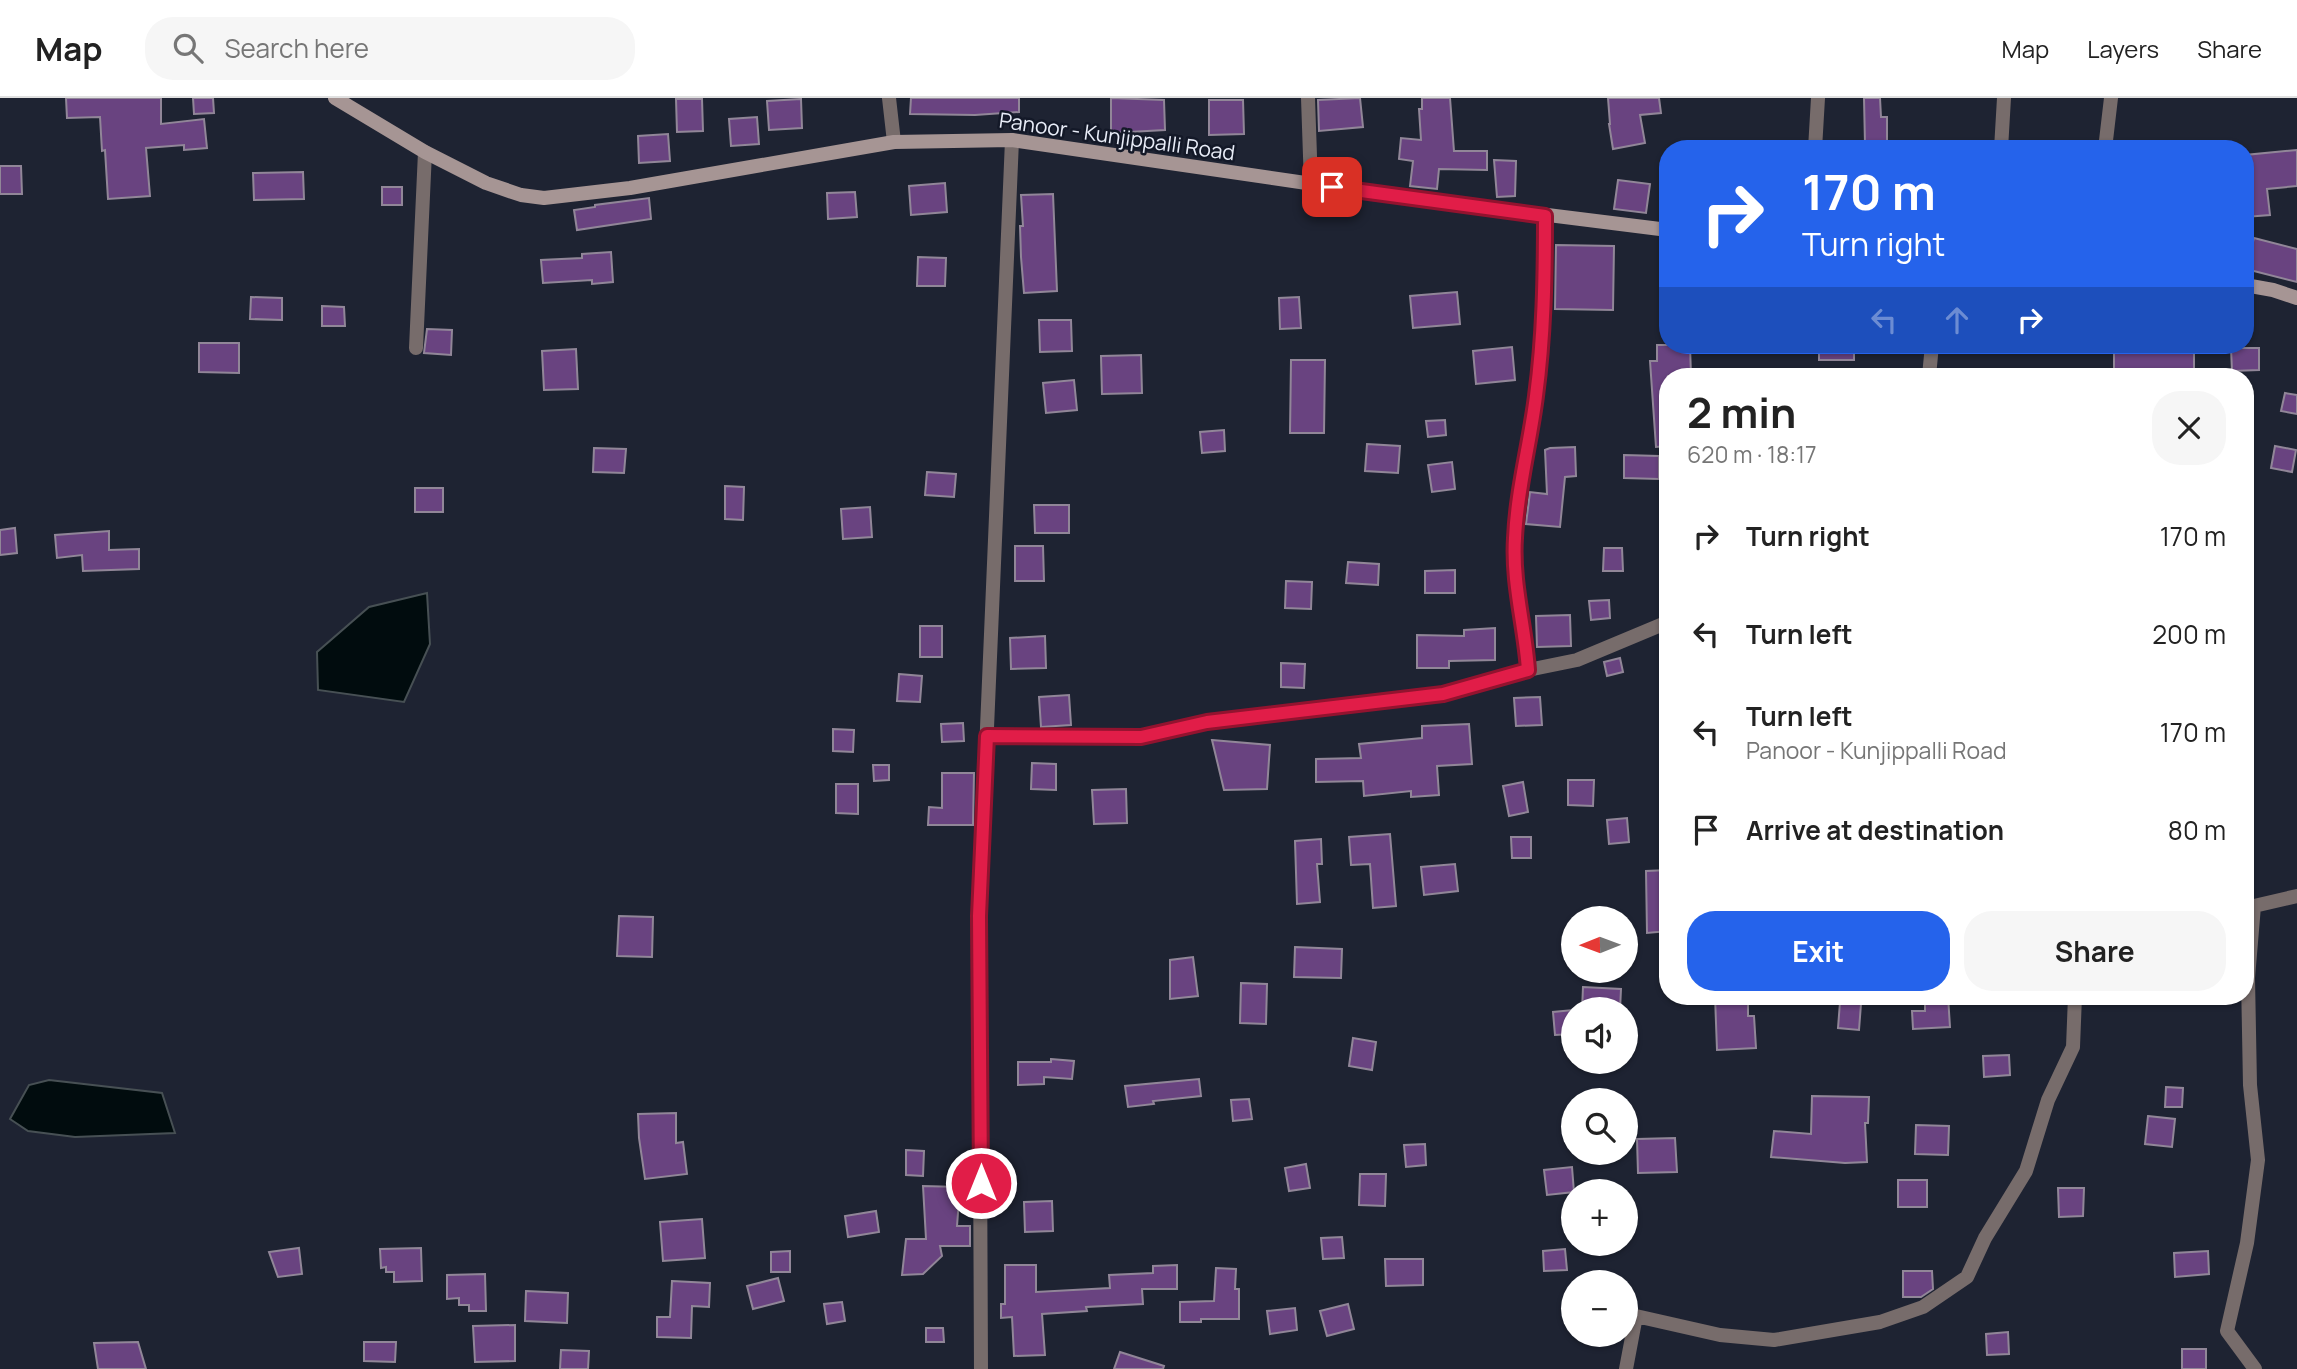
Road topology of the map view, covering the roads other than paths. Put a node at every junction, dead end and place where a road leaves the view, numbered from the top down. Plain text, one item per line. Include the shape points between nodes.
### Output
1 (335, 98) edge
2 (889, 98) edge
3 (1308, 98) edge
4 (1818, 98) edge
5 (2004, 98) edge
6 (2111, 98) edge
7 (1012, 140) junction
8 (1816, 140) edge
9 (2002, 140) edge
10 (2106, 140) edge
11 (894, 142) junction
12 (425, 152) junction
13 (1311, 184) junction
14 (1545, 216) junction
15 (1659, 229) edge
16 (2254, 286) edge
17 (2297, 298) edge
18 (416, 348) dead end
19 (1659, 626) edge
20 (1528, 670) junction
21 (987, 736) junction
22 (2297, 896) edge
23 (2254, 906) edge
24 (2074, 1005) edge
25 (2248, 1005) edge
26 (981, 1369) edge
27 (1626, 1369) edge
28 (2255, 1369) edge

1 - 12 main road, Panoor - Kunjippalli Road
2 - 11 street
3 - 13 street
4 - 8 street
5 - 9 street
6 - 10 street
7 - 11 main road, Panoor - Kunjippalli Road
7 - 13 main road, Panoor - Kunjippalli Road
7 - 21 street
11 - 12 main road, Panoor - Kunjippalli Road via 630,188 544,198 486,183
12 - 18 street
13 - 14 main road, Panoor - Kunjippalli Road
14 - 15 main road, Panoor - Kunjippalli Road
14 - 20 street via 1545,314 1514,541
16 - 17 main road
19 - 20 street via 1577,660
20 - 21 street via 1443,694 1207,722 1141,737
21 - 26 street via 979,916
22 - 23 street
24 - 27 street via 2073,1047 2048,1100 2026,1171 1967,1277 1923,1307 1880,1322 1774,1340 1720,1335 1636,1317
25 - 28 street via 2258,1160 2247,1243 2227,1331

